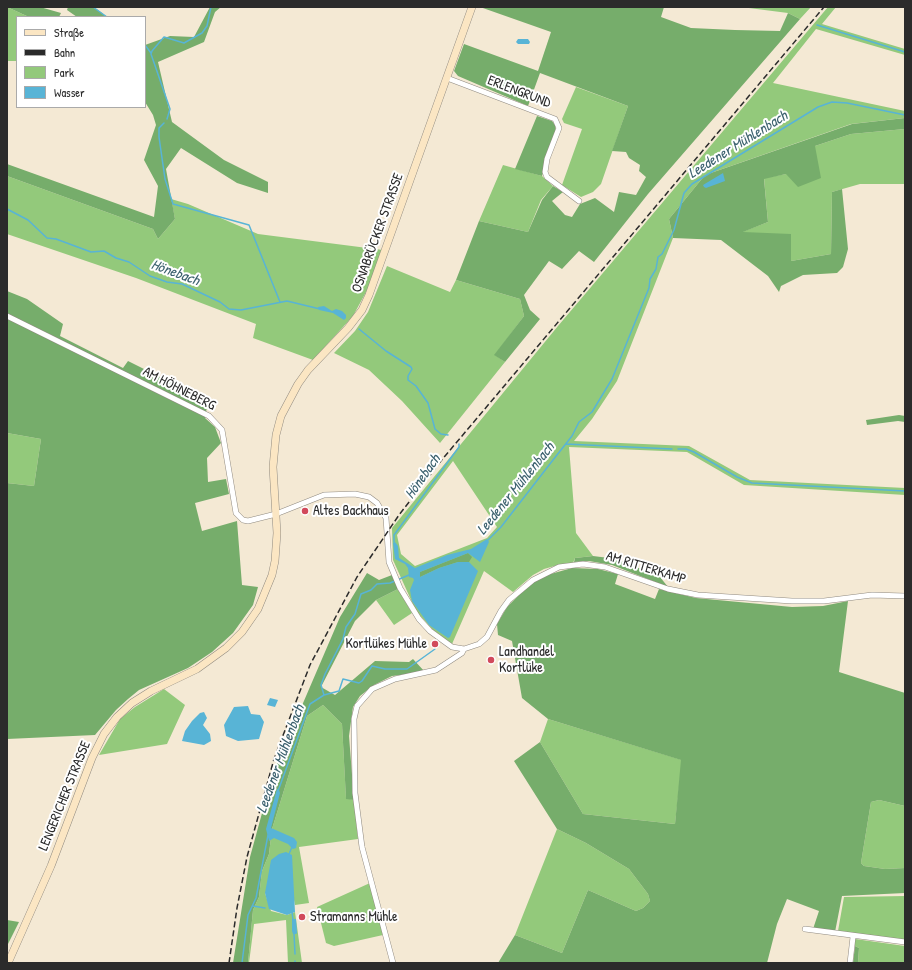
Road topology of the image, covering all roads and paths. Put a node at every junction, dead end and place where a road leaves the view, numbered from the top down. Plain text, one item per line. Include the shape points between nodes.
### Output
1 (472, 7) edge
2 (447, 78) junction
3 (579, 201) dead end
4 (7, 316) edge
5 (276, 514) junction
6 (905, 596) edge
7 (226, 648) joint
8 (464, 649) junction
9 (805, 929) dead end
10 (853, 936) junction
11 (905, 942) edge
12 (8, 963) edge
13 (392, 963) edge
14 (850, 963) edge

1 - 2 main road, OSNABRÜCKER STRASSE
2 - 3 street, ERLENGRUND via 555,119 559,128 547,159 545,172 547,177
2 - 5 main road, OSNABRÜCKER STRASSE via 362,310 308,370 281,416 273,467
4 - 5 street, AM HÖHNEBERG via 209,416 222,430 239,518 248,521
5 - 7 main road, OSNABRÜCKER STRASSE via 275,561 267,588 258,609 242,632
5 - 8 street via 324,495 355,494 369,498 382,510 386,518 390,562 400,588 419,619 430,631 452,647
6 - 8 street, AM RITTERKAMP via 872,595 792,602 698,595 668,589 605,567 582,564 559,567 533,580 509,600 487,637 479,644
7 - 12 main road, LENGERICHER STRASSE via 197,669 132,703 104,734 92,758 51,866
8 - 13 street, AM RITTERKAMP via 436,670 396,679 372,689 357,706 354,719 355,793 362,847
9 - 10 street
10 - 11 street
10 - 14 street

